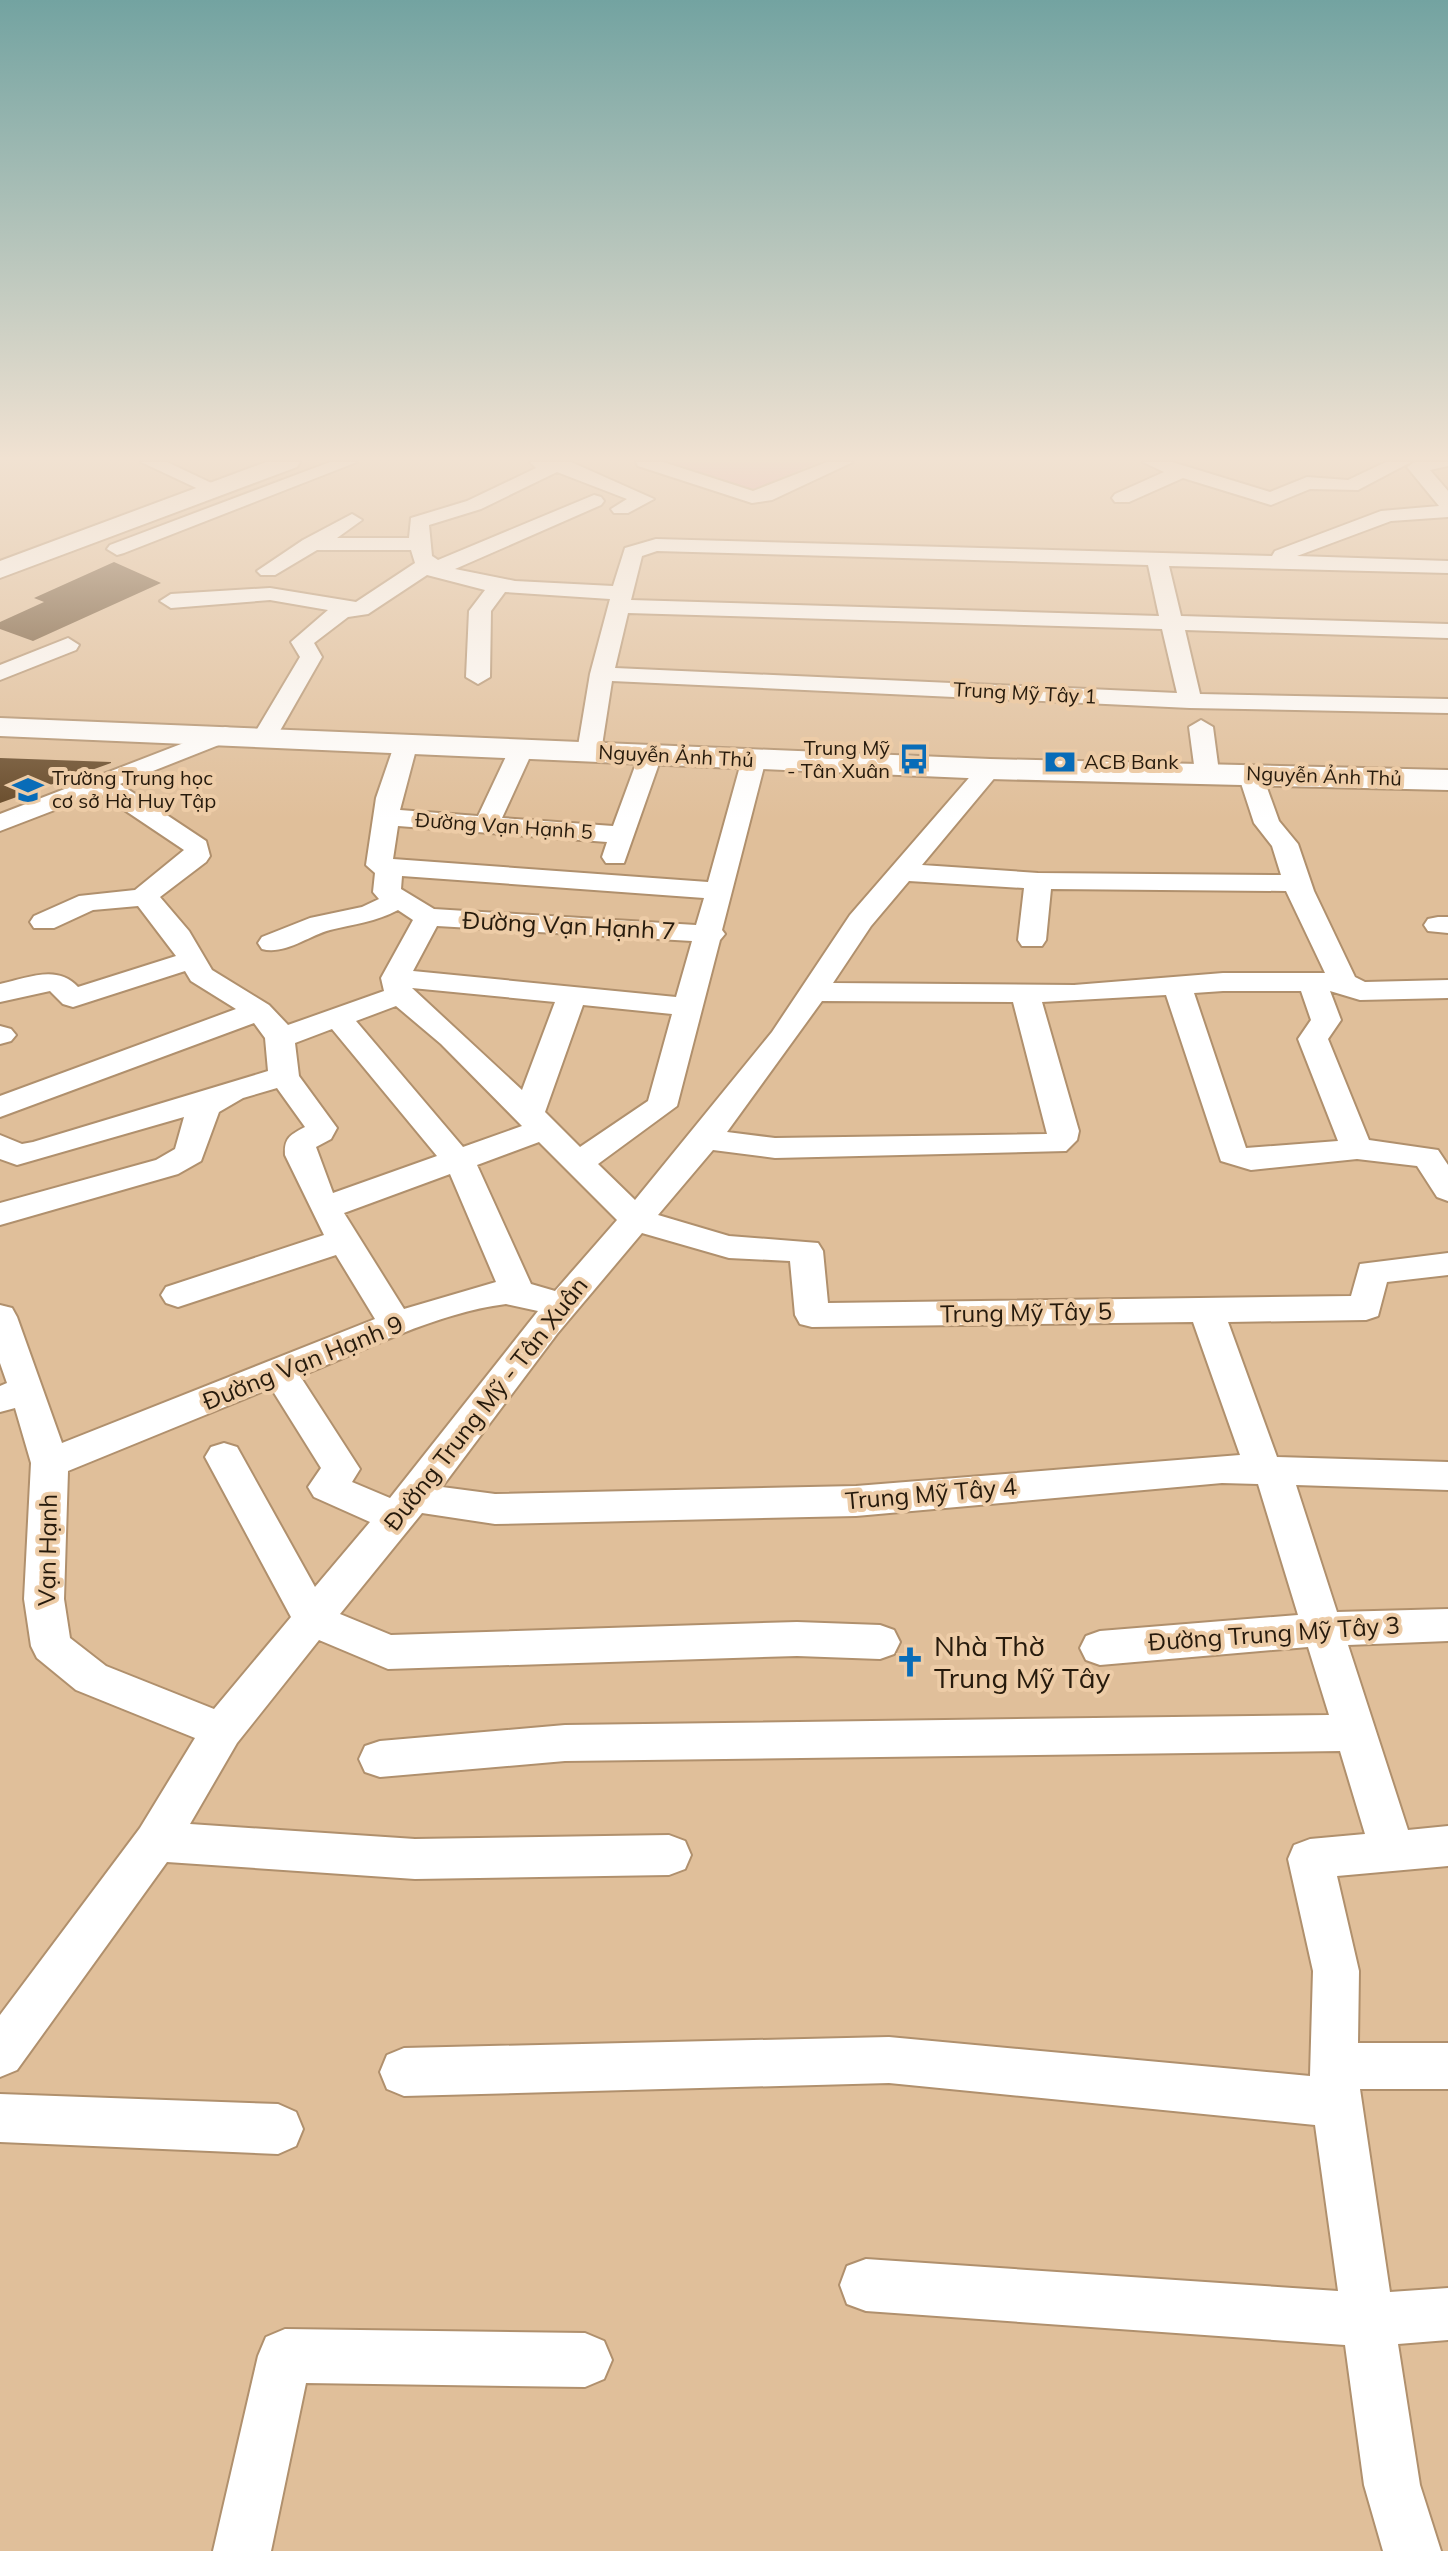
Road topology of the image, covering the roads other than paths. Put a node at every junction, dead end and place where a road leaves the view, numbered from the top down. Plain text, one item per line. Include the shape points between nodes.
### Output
1 (398, 581) edge
2 (485, 581) edge
3 (625, 581) edge
4 (1163, 581) edge
5 (499, 586) junction
6 (620, 599) junction
7 (171, 601) dead end
8 (360, 609) junction
9 (1174, 622) junction
10 (1448, 631) edge
11 (68, 645) dead end
12 (0, 673) edge
13 (602, 674) junction
14 (478, 677) dead end
15 (1190, 701) junction
16 (1448, 706) edge
17 (0, 727) edge
18 (1201, 727) dead end
19 (225, 734) junction
20 (265, 736) junction
21 (406, 742) junction
22 (522, 748) junction
23 (589, 752) junction
24 (650, 755) junction
25 (754, 759) junction
26 (990, 769) junction
27 (1207, 772) junction
28 (1250, 774) junction
29 (1448, 780) edge
30 (101, 783) junction
31 (386, 817) junction
32 (0, 823) edge
33 (486, 826) junction
34 (622, 835) junction
35 (388, 867) junction
36 (901, 872) junction
37 (607, 880) junction
38 (1038, 881) junction
39 (1296, 883) junction
40 (721, 891) junction
41 (144, 896) junction
42 (399, 899) junction
43 (428, 917) junction
44 (44, 922) dead end
45 (598, 928) junction
46 (711, 934) junction
47 (1032, 940) dead end
48 (272, 943) dead end
49 (191, 960) junction
50 (1312, 982) junction
51 (1343, 982) junction
52 (398, 986) junction
53 (1177, 986) junction
54 (1448, 989) edge
55 (814, 992) junction
56 (0, 993) edge
57 (573, 994) junction
58 (1025, 994) junction
59 (690, 1007) junction
60 (259, 1011) junction
61 (337, 1017) junction
62 (280, 1038) junction
63 (284, 1076) junction
64 (210, 1099) junction
65 (0, 1107) edge
66 (537, 1121) junction
67 (705, 1139) junction
68 (0, 1145) edge
69 (1357, 1149) junction
70 (458, 1162) junction
71 (578, 1163) junction
72 (1448, 1190) edge
73 (324, 1208) junction
74 (0, 1214) edge
75 (636, 1220) junction
76 (344, 1240) junction
77 (1448, 1264) edge
78 (518, 1293) junction
79 (178, 1295) dead end
80 (561, 1306) junction
81 (1206, 1310) junction
82 (0, 1317) edge
83 (396, 1324) junction
84 (279, 1372) junction
85 (14, 1395) edge
86 (224, 1457) dead end
87 (50, 1463) junction
88 (1269, 1471) junction
89 (1448, 1476) edge
90 (405, 1507) junction
91 (313, 1620) junction
92 (1448, 1625) edge
93 (1322, 1629) junction
94 (880, 1642) dead end
95 (1100, 1648) dead end
96 (222, 1730) junction
97 (1355, 1733) junction
98 (380, 1759) dead end
99 (156, 1842) junction
100 (1448, 1846) edge
101 (1392, 1849) junction
102 (669, 1855) dead end
103 (0, 2054) edge
104 (1448, 2066) edge
105 (404, 2072) dead end
106 (1335, 2084) junction
107 (0, 2118) edge
108 (278, 2129) dead end
109 (866, 2285) dead end
110 (1448, 2314) edge
111 (1370, 2320) junction
112 (585, 2360) dead end
113 (242, 2551) edge
114 (1412, 2551) edge

1 - 8 street
2 - 5 street
3 - 6 street
4 - 9 street
5 - 6 street
5 - 14 street via 480,611
6 - 9 street
6 - 13 street
7 - 8 street via 270,594
8 - 20 street via 342,611 302,642 311,657
9 - 10 street
9 - 15 street
11 - 12 street
13 - 15 street, Trung Mỹ Tây 1
13 - 23 street
15 - 16 street, Trung Mỹ Tây 1
17 - 19 main road, Nguyễn Ảnh Thủ
18 - 27 street
19 - 20 main road, Nguyễn Ảnh Thủ
19 - 30 street
20 - 21 main road, Nguyễn Ảnh Thủ
21 - 22 main road, Nguyễn Ảnh Thủ
21 - 31 street
22 - 23 main road, Nguyễn Ảnh Thủ
22 - 33 street
23 - 24 main road, Nguyễn Ảnh Thủ
24 - 25 main road, Nguyễn Ảnh Thủ
24 - 34 street
25 - 26 main road, Nguyễn Ảnh Thủ
25 - 40 street
26 - 27 main road, Nguyễn Ảnh Thủ
26 - 36 street, Đường Trung Mỹ - Tân Xuân
27 - 28 main road, Nguyễn Ảnh Thủ
28 - 29 main road, Nguyễn Ảnh Thủ
28 - 39 street via 1269,827 1285,844
30 - 32 street
30 - 41 street via 192,842 198,852
31 - 33 street, Đường Vạn Hạnh 5
31 - 35 street via 379,865
33 - 34 street, Đường Vạn Hạnh 5
34 - 37 street
35 - 37 street
35 - 42 street via 387,892
36 - 38 street
36 - 55 street, Đường Trung Mỹ - Tân Xuân via 860,921
37 - 40 street
37 - 45 street
38 - 39 street
38 - 47 street
39 - 51 street
40 - 46 street
41 - 44 street via 89,902
41 - 49 street
42 - 43 street
42 - 48 street via 370,914 320,924
43 - 45 street, Đường Vạn Hạnh 7
43 - 52 street
45 - 46 street, Đường Vạn Hạnh 7
46 - 59 street
49 - 56 street via 73,998 57,981
49 - 60 street via 201,975
50 - 51 street
50 - 53 street
50 - 69 street via 1326,1020 1313,1039
51 - 54 street via 1360,991
52 - 57 street
52 - 61 street
52 - 66 street
53 - 58 street
53 - 69 street via 1232,1154 1251,1160
55 - 58 street
55 - 67 street, Đường Trung Mỹ - Tân Xuân
57 - 59 street
57 - 66 street
58 - 67 street via 1063,1131 1055,1144 775,1148
59 - 71 street via 662,1106
60 - 62 street
60 - 65 street
61 - 62 street
61 - 70 street
62 - 63 street
63 - 64 street
63 - 73 street via 321,1128 297,1147
64 - 68 street via 36,1152 17,1155
64 - 74 street via 192,1128 190,1154 178,1161
66 - 70 street
66 - 71 street
67 - 75 street, Đường Trung Mỹ - Tân Xuân
69 - 72 street via 1427,1157
70 - 73 street
70 - 78 street
71 - 75 street
73 - 76 street
75 - 80 street, Đường Trung Mỹ - Tân Xuân
75 - 81 street, Trung Mỹ Tây 5 via 729,1247 806,1251 812,1315
76 - 79 street
76 - 83 street
77 - 81 street, Trung Mỹ Tây 5 via 1372,1272 1366,1308
78 - 80 street, Đường Vạn Hạnh 9
78 - 83 street, Đường Vạn Hạnh 9
80 - 90 street, Đường Trung Mỹ - Tân Xuân
81 - 88 street
82 - 85 street, Vạn Hạnh
83 - 84 street, Đường Vạn Hạnh 9
84 - 87 street, Đường Vạn Hạnh 9
84 - 90 street, Trung Mỹ Tây 4 via 341,1469 327,1487
85 - 87 street, Vạn Hạnh
86 - 91 street
87 - 96 street, Vạn Hạnh via 44,1599 51,1646 91,1678
88 - 89 street, Trung Mỹ Tây 4
88 - 90 street, Trung Mỹ Tây 4 via 1222,1469 856,1501
88 - 93 street
90 - 91 street, Đường Trung Mỹ - Tân Xuân
91 - 94 street via 388,1652 797,1639
91 - 96 street, Đường Trung Mỹ - Tân Xuân
92 - 93 street, Đường Trung Mỹ Tây 3
93 - 95 street, Đường Trung Mỹ Tây 3
93 - 97 street
96 - 99 street, Đường Trung Mỹ - Tân Xuân
97 - 98 street via 565,1743
97 - 101 street
99 - 102 street via 415,1859
99 - 103 street, Đường Trung Mỹ - Tân Xuân
100 - 101 street
101 - 106 street via 1310,1859 1336,1971
104 - 106 street
105 - 106 street via 889,2060
106 - 111 street
107 - 108 street
109 - 111 street
110 - 111 street
111 - 114 street via 1392,2485
112 - 113 street via 285,2356

